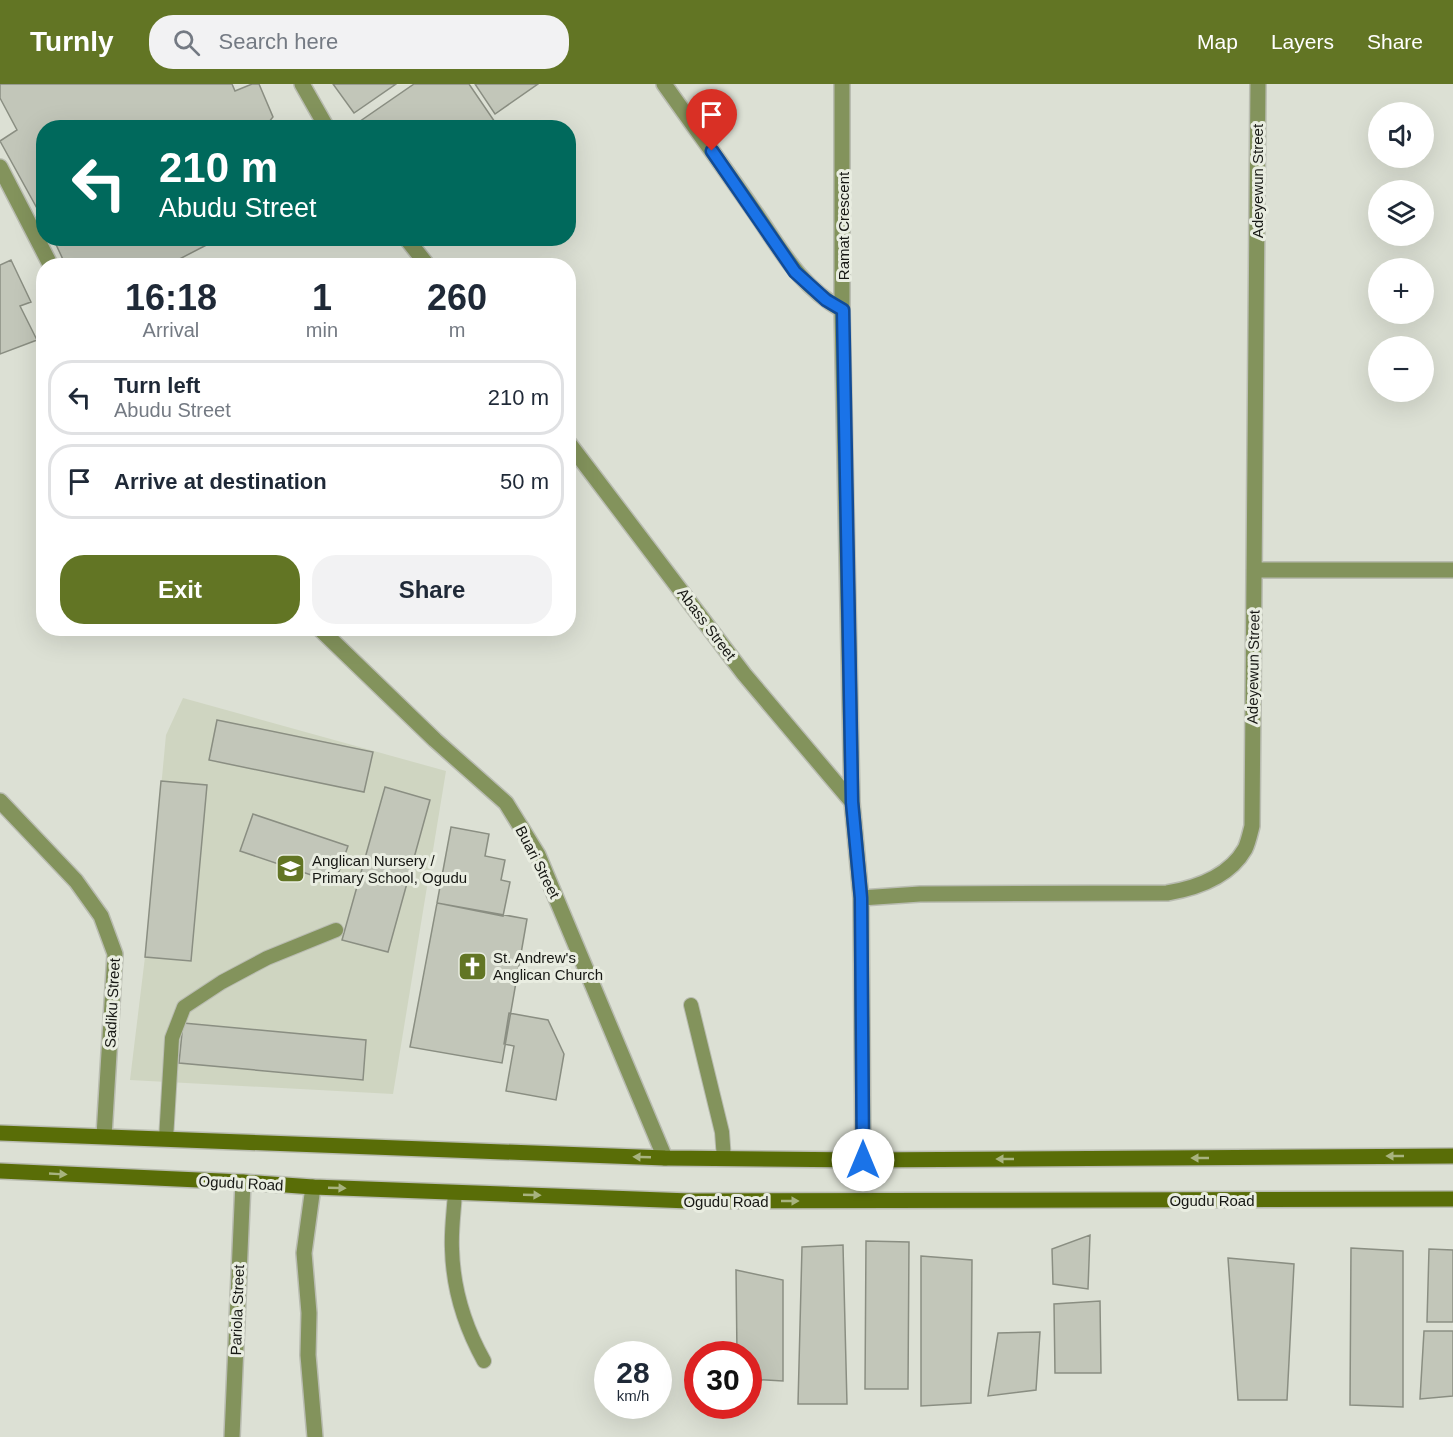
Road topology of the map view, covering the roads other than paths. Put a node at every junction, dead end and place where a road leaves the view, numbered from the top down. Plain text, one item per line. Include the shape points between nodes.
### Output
1 (302, 84) edge
2 (664, 84) edge
3 (842, 84) edge
4 (1258, 84) edge
5 (322, 120) edge
6 (0, 167) edge
7 (36, 237) edge
8 (413, 246) edge
9 (422, 258) edge
10 (843, 310) junction
11 (576, 452) edge
12 (1254, 570) junction
13 (1453, 570) edge
14 (327, 636) edge
15 (0, 801) edge
16 (852, 802) junction
17 (861, 898) junction
18 (336, 930) dead end
19 (692, 1005) dead end
20 (0, 1133) edge
21 (104, 1136) junction
22 (166, 1139) junction
23 (1453, 1156) edge
24 (665, 1158) junction
25 (724, 1158) junction
26 (863, 1160) junction
27 (0, 1171) edge
28 (243, 1182) junction
29 (313, 1187) junction
30 (455, 1192) junction
31 (1453, 1199) edge
32 (483, 1360) dead end
33 (232, 1437) edge
34 (315, 1437) edge

1 - 5 street
2 - 10 street via 795,272
3 - 10 street, Ramat Crescent
4 - 12 street, Adeyewun Street
6 - 7 street
8 - 9 street
10 - 16 street, Ramat Crescent
11 - 16 street, Abass Street via 752,683
12 - 13 street
12 - 17 street, Adeyewun Street via 1252,826 1245,848 1233,866 1193,888 1167,893 920,894
14 - 24 street, Buari Street via 435,741 506,803 542,865
15 - 21 street, Sadiku Street via 76,881 101,916 115,954
16 - 17 street, Ramat Crescent
17 - 26 street, Ramat Crescent
18 - 22 lane via 267,958 184,1007 172,1038
19 - 25 lane via 722,1132
20 - 21 main road
21 - 22 main road
24 -> 22 main road
23 -> 26 main road
24 - 25 main road
25 - 26 main road
27 -> 28 main road, Ogudu Road
28 - 29 main road, Ogudu Road
28 - 33 street, Pariola Street
29 -> 30 main road, Ogudu Road
29 - 34 street via 304,1253
30 -> 31 main road, Ogudu Road via 690,1201
30 - 32 lane via 452,1249 460,1310

